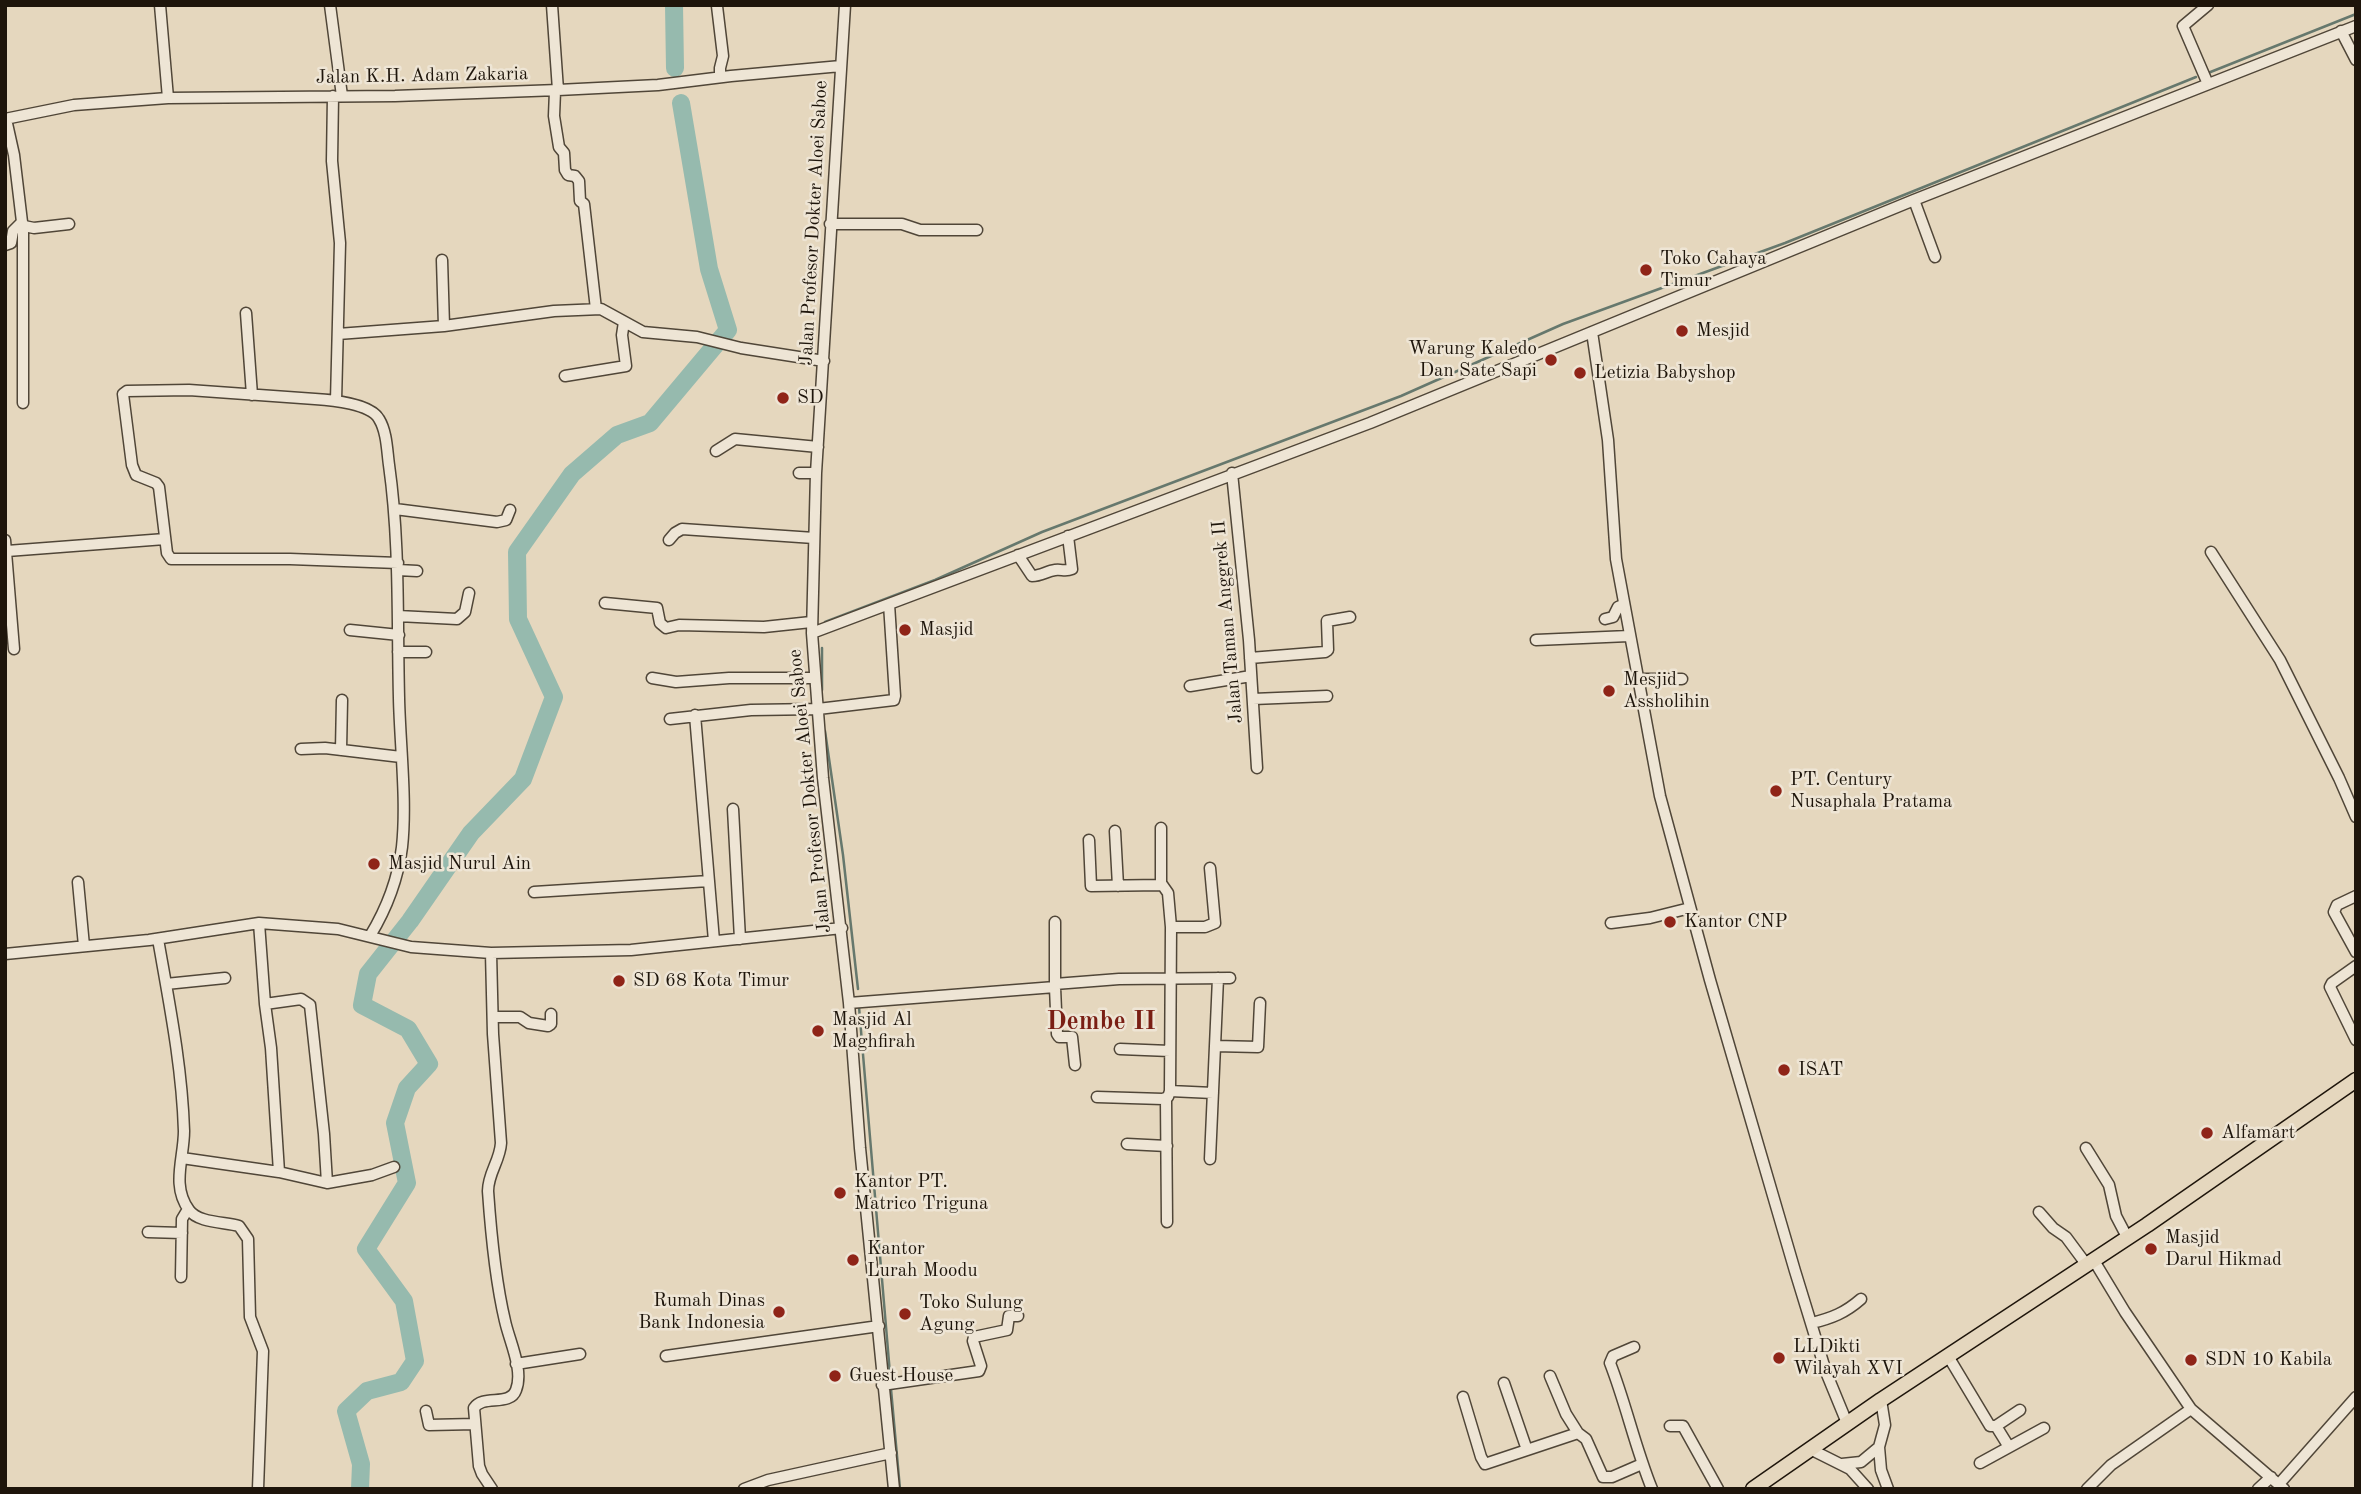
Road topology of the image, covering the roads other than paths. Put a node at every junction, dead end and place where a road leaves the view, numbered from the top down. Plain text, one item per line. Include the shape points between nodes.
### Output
1 (160, 5) edge
2 (330, 5) edge
3 (552, 5) edge
4 (845, 5) edge
5 (2208, 5) edge
6 (717, 6) edge
7 (2356, 26) edge
8 (2341, 32) junction
9 (2356, 60) edge
10 (841, 66) junction
11 (720, 77) junction
12 (2208, 84) junction
13 (556, 90) junction
14 (337, 96) junction
15 (168, 98) junction
16 (6, 119) edge
17 (1914, 200) junction
18 (22, 224) junction
19 (69, 224) dead end
20 (830, 224) junction
21 (976, 230) dead end
22 (5, 245) edge
23 (1935, 257) dead end
24 (442, 260) dead end
25 (596, 309) junction
26 (246, 313) dead end
27 (624, 322) junction
28 (444, 326) junction
29 (1592, 332) junction
30 (338, 334) junction
31 (824, 361) junction
32 (565, 376) dead end
33 (252, 395) junction
34 (336, 401) junction
35 (23, 403) dead end
36 (818, 447) junction
37 (716, 451) dead end
38 (799, 473) dead end
39 (816, 473) junction
40 (1232, 474) junction
41 (395, 509) junction
42 (510, 510) dead end
43 (1068, 536) junction
44 (814, 538) junction
45 (165, 540) junction
46 (669, 540) dead end
47 (6, 546) edge
48 (2211, 552) dead end
49 (1018, 555) junction
50 (398, 567) junction
51 (417, 571) dead end
52 (469, 593) dead end
53 (605, 603) dead end
54 (888, 604) junction
55 (1623, 605) junction
56 (398, 616) junction
57 (1350, 617) dead end
58 (1605, 619) dead end
59 (812, 627) junction
60 (350, 630) dead end
61 (398, 635) junction
62 (1629, 636) junction
63 (1536, 640) dead end
64 (15, 649) dead end
65 (398, 652) junction
66 (426, 653) dead end
67 (1250, 658) junction
68 (1251, 676) junction
69 (652, 678) dead end
70 (815, 678) junction
71 (1638, 679) junction
72 (1682, 679) dead end
73 (1190, 686) dead end
74 (1327, 696) dead end
75 (1253, 699) junction
76 (342, 700) dead end
77 (818, 709) junction
78 (695, 715) junction
79 (670, 719) dead end
80 (301, 749) dead end
81 (341, 750) junction
82 (401, 757) junction
83 (1257, 768) dead end
84 (733, 809) dead end
85 (2356, 817) edge
86 (1161, 828) dead end
87 (1115, 831) dead end
88 (1089, 840) dead end
89 (1210, 868) dead end
90 (709, 881) junction
91 (78, 882) dead end
92 (1161, 885) junction
93 (1118, 886) junction
94 (534, 892) dead end
95 (2356, 896) edge
96 (1690, 908) junction
97 (1055, 922) dead end
98 (259, 923) junction
99 (1611, 923) dead end
100 (842, 928) junction
101 (1171, 928) junction
102 (370, 936) junction
103 (158, 939) junction
104 (740, 939) junction
105 (714, 941) junction
106 (85, 946) junction
107 (2356, 952) edge
108 (491, 953) junction
109 (5, 954) edge
110 (2356, 966) edge
111 (225, 978) dead end
112 (1172, 978) junction
113 (166, 984) junction
114 (1055, 986) junction
115 (849, 1003) junction
116 (1260, 1003) dead end
117 (265, 1004) junction
118 (551, 1014) dead end
119 (493, 1017) junction
120 (2356, 1040) edge
121 (1215, 1046) junction
122 (1120, 1049) dead end
123 (1170, 1051) junction
124 (1075, 1065) dead end
125 (2356, 1080) edge
126 (1213, 1093) junction
127 (1168, 1095) junction
128 (1097, 1097) dead end
129 (1127, 1144) dead end
130 (1167, 1146) junction
131 (2086, 1148) dead end
132 (182, 1158) junction
133 (1210, 1159) dead end
134 (394, 1167) dead end
135 (279, 1172) junction
136 (327, 1183) junction
137 (188, 1209) junction
138 (2039, 1212) dead end
139 (1167, 1222) dead end
140 (148, 1232) dead end
141 (182, 1233) junction
142 (2127, 1237) junction
143 (2090, 1262) junction
144 (181, 1277) dead end
145 (1861, 1299) dead end
146 (1018, 1315) dead end
147 (1812, 1323) junction
148 (879, 1326) junction
149 (1634, 1347) dead end
150 (580, 1354) dead end
151 (666, 1356) dead end
152 (1948, 1356) junction
153 (516, 1364) junction
154 (1550, 1376) dead end
155 (1504, 1383) dead end
156 (882, 1385) junction
157 (1463, 1397) dead end
158 (2356, 1397) edge
159 (1881, 1400) junction
160 (2191, 1409) junction
161 (2020, 1410) dead end
162 (426, 1411) dead end
163 (1847, 1423) junction
164 (475, 1424) junction
165 (1670, 1426) dead end
166 (1996, 1426) junction
167 (2044, 1428) dead end
168 (1578, 1433) junction
169 (1879, 1447) junction
170 (2009, 1447) junction
171 (1810, 1449) junction
172 (1527, 1450) junction
173 (891, 1453) junction
174 (1980, 1463) dead end
175 (1642, 1464) junction
176 (1841, 1464) junction
177 (2278, 1483) edge
178 (1755, 1487) edge
179 (258, 1489) edge
180 (492, 1489) edge
181 (744, 1489) edge
182 (894, 1489) edge
183 (1652, 1489) edge
184 (1718, 1489) edge
185 (1867, 1489) edge
186 (1888, 1489) edge
187 (2087, 1489) edge
188 (2258, 1489) edge

1 - 15 street
2 - 14 street
3 - 13 street
4 - 10 street, Jalan Profesor Dokter Aloei Saboe
5 - 12 street via 2183,26
6 - 11 street via 723,56
7 - 8 street
8 - 9 street
8 - 12 street
10 - 11 street, Jalan K.H. Adam Zakaria
10 - 20 street, Jalan Profesor Dokter Aloei Saboe
11 - 13 street, Jalan K.H. Adam Zakaria
12 - 17 street
13 - 14 street, Jalan K.H. Adam Zakaria
13 - 25 street via 559,147 565,170 579,181 585,208
14 - 15 street, Jalan K.H. Adam Zakaria
14 - 30 street via 333,182 340,243
15 - 16 street, Jalan K.H. Adam Zakaria via 74,105
16 - 18 street
17 - 23 street
17 - 29 street
18 - 19 street via 33,228
18 - 22 street
18 - 35 street
20 - 21 street
20 - 31 street, Jalan Profesor Dokter Aloei Saboe
24 - 28 street
25 - 27 street
25 - 28 street
26 - 33 street
27 - 31 street via 643,332 697,337
27 - 32 street via 626,366
28 - 30 street
29 - 40 street
29 - 55 street via 1605,414
30 - 34 street
31 - 36 street, Jalan Profesor Dokter Aloei Saboe
33 - 34 street
33 - 45 street via 189,390 123,394 132,465 136,475 159,487
34 - 41 street via 370,410 379,418
36 - 37 street via 736,439
36 - 39 street, Jalan Profesor Dokter Aloei Saboe
38 - 39 street
39 - 44 street, Jalan Profesor Dokter Aloei Saboe
40 - 43 street
40 - 67 street, Jalan Taman Anggrek II
41 - 42 street via 497,522 506,520
41 - 50 street
43 - 49 street
43 - 49 street via 1072,569 1066,572 1032,576
44 - 46 street via 682,529
44 - 59 street, Jalan Profesor Dokter Aloei Saboe
45 - 47 street
45 - 50 street via 171,559 290,559
47 - 64 street
48 - 85 street via 2280,660
49 - 54 street
50 - 51 street
50 - 56 street
52 - 56 street via 465,612 457,619
53 - 59 street via 657,608 666,628
54 - 59 street
54 - 77 street via 894,700
55 - 58 street
55 - 62 street
56 - 61 street
57 - 67 street via 1327,621 1325,652
59 - 70 street, Jalan Profesor Dokter Aloei Saboe
60 - 61 street
61 - 65 street
62 - 63 street
62 - 71 street
65 - 66 street
65 - 82 street
67 - 68 street, Jalan Taman Anggrek II
68 - 73 street
68 - 75 street, Jalan Taman Anggrek II
69 - 70 street via 676,682
70 - 77 street, Jalan Profesor Dokter Aloei Saboe
71 - 72 street
71 - 96 street via 1660,796
74 - 75 street
75 - 83 street, Jalan Taman Anggrek II
76 - 81 street
77 - 78 street
77 - 100 street, Jalan Profesor Dokter Aloei Saboe
78 - 79 street
78 - 90 street
80 - 81 street
81 - 82 street
82 - 102 street via 403,813 398,866 383,915
84 - 104 street
86 - 92 street
87 - 93 street
88 - 93 street via 1091,886
89 - 101 street via 1214,923
90 - 94 street
90 - 105 street
91 - 106 street
92 - 93 street
92 - 101 street via 1168,893
95 - 107 street via 2337,905 2334,912
96 - 99 street
96 - 147 street
97 - 114 street
98 - 102 street
98 - 103 street
98 - 117 street
100 - 104 street
100 - 115 street, Jalan Profesor Dokter Aloei Saboe
101 - 112 street
102 - 108 street via 411,947
103 - 106 street
103 - 113 street
104 - 105 street
105 - 108 street via 631,950
106 - 109 street
108 - 119 street
110 - 120 street via 2330,987
111 - 113 street
112 - 114 street
112 - 121 street via 1224,978
112 - 123 street
113 - 132 street via 181,1097
114 - 115 street
114 - 124 street via 1057,1034 1072,1037
115 - 148 street, Jalan Profesor Dokter Aloei Saboe
116 - 121 street via 1258,1046
117 - 135 street
117 - 136 street via 301,999 310,1005
118 - 119 street via 548,1026 520,1017
119 - 153 street via 501,1143 488,1191 505,1322
121 - 126 street
122 - 123 street
123 - 127 street
125 - 142 main road
126 - 127 street
126 - 133 street
127 - 128 street
127 - 130 street
129 - 130 street
130 - 139 street
131 - 142 street via 2109,1185 2116,1216
132 - 135 street
132 - 137 street via 180,1185
134 - 136 street
135 - 136 street
137 - 141 street
137 - 179 street via 203,1219 239,1226 248,1239 250,1317 263,1351
138 - 143 street
140 - 141 street
141 - 144 street
142 - 143 main road
143 - 152 main road
143 - 160 street
145 - 147 street via 1846,1312
146 - 156 street via 1009,1316 1007,1330 974,1337 979,1371
147 - 163 street
148 - 151 street
148 - 156 street, Jalan Profesor Dokter Aloei Saboe
149 - 175 street via 1614,1356 1610,1363
150 - 153 street
152 - 159 main road
152 - 166 street via 1988,1424
153 - 164 street via 516,1391 477,1403
154 - 168 street
155 - 172 street
156 - 173 street, Jalan Profesor Dokter Aloei Saboe
157 - 172 street via 1484,1463
158 - 177 street
159 - 163 main road
159 - 169 street via 1885,1425
160 - 177 street
160 - 187 street via 2121,1458
161 - 166 street
162 - 164 street via 432,1426
163 - 171 main road
164 - 180 street via 479,1466
165 - 184 street via 1683,1426
166 - 170 street
167 - 170 street
168 - 172 street
168 - 175 street via 1586,1439 1607,1479
169 - 176 street via 1861,1462
169 - 186 street
170 - 174 street
171 - 176 street
171 - 178 main road
173 - 181 street
173 - 182 street, Jalan Profesor Dokter Aloei Saboe
175 - 183 street
176 - 185 street
177 - 188 street

